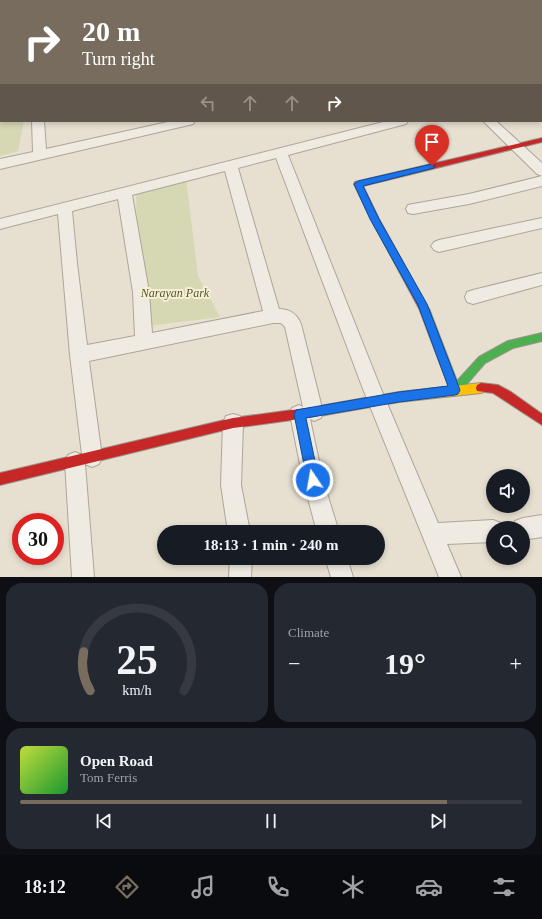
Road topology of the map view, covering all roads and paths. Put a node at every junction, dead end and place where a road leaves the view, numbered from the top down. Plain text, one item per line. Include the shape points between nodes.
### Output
1 (38, 122) edge
2 (180, 122) edge
3 (392, 122) edge
4 (490, 122) edge
5 (381, 123) edge
6 (142, 126) edge
7 (542, 140) edge
8 (516, 145) junction
9 (280, 152) junction
10 (40, 155) junction
11 (0, 164) edge
12 (230, 164) junction
13 (542, 171) edge
14 (542, 181) edge
15 (124, 192) junction
16 (65, 207) junction
17 (413, 209) dead end
18 (0, 224) edge
19 (542, 224) edge
20 (439, 246) dead end
21 (542, 279) edge
22 (473, 297) dead end
23 (273, 316) junction
24 (542, 337) edge
25 (144, 342) junction
26 (79, 355) junction
27 (455, 390) junction
28 (378, 401) junction
29 (534, 408) edge
30 (307, 413) junction
31 (542, 420) edge
32 (233, 423) junction
33 (84, 460) junction
34 (0, 479) edge
35 (238, 525) edge
36 (326, 525) edge
37 (542, 526) edge
38 (530, 529) edge
39 (486, 531) edge
40 (432, 534) junction
41 (241, 565) edge
42 (338, 565) edge
43 (83, 577) edge
44 (240, 577) edge
45 (342, 577) edge
46 (450, 577) edge

1 - 10 street
2 - 6 street
3 - 5 street
4 - 8 street
5 - 9 street
6 - 10 street
7 - 8 street
8 - 13 street
8 - 27 street via 358,184 422,304
9 - 12 street
9 - 28 street
10 - 11 street
12 - 15 street
12 - 23 street
14 - 17 street via 469,199
15 - 16 street
15 - 25 street via 141,292
16 - 18 street
16 - 26 street
19 - 20 street
21 - 22 street
23 - 25 street
23 - 30 street via 285,316 293,324
24 - 27 street via 511,344 482,360
25 - 26 street
26 - 33 street
27 - 28 street
27 - 29 street via 494,388
28 - 30 street
28 - 40 street
29 - 31 street
30 - 32 street
30 - 36 street via 313,480
32 - 33 street
32 - 35 street via 230,485
33 - 34 street
33 - 43 street
37 - 38 street
39 - 40 street
40 - 46 street
41 - 44 street
42 - 45 street

